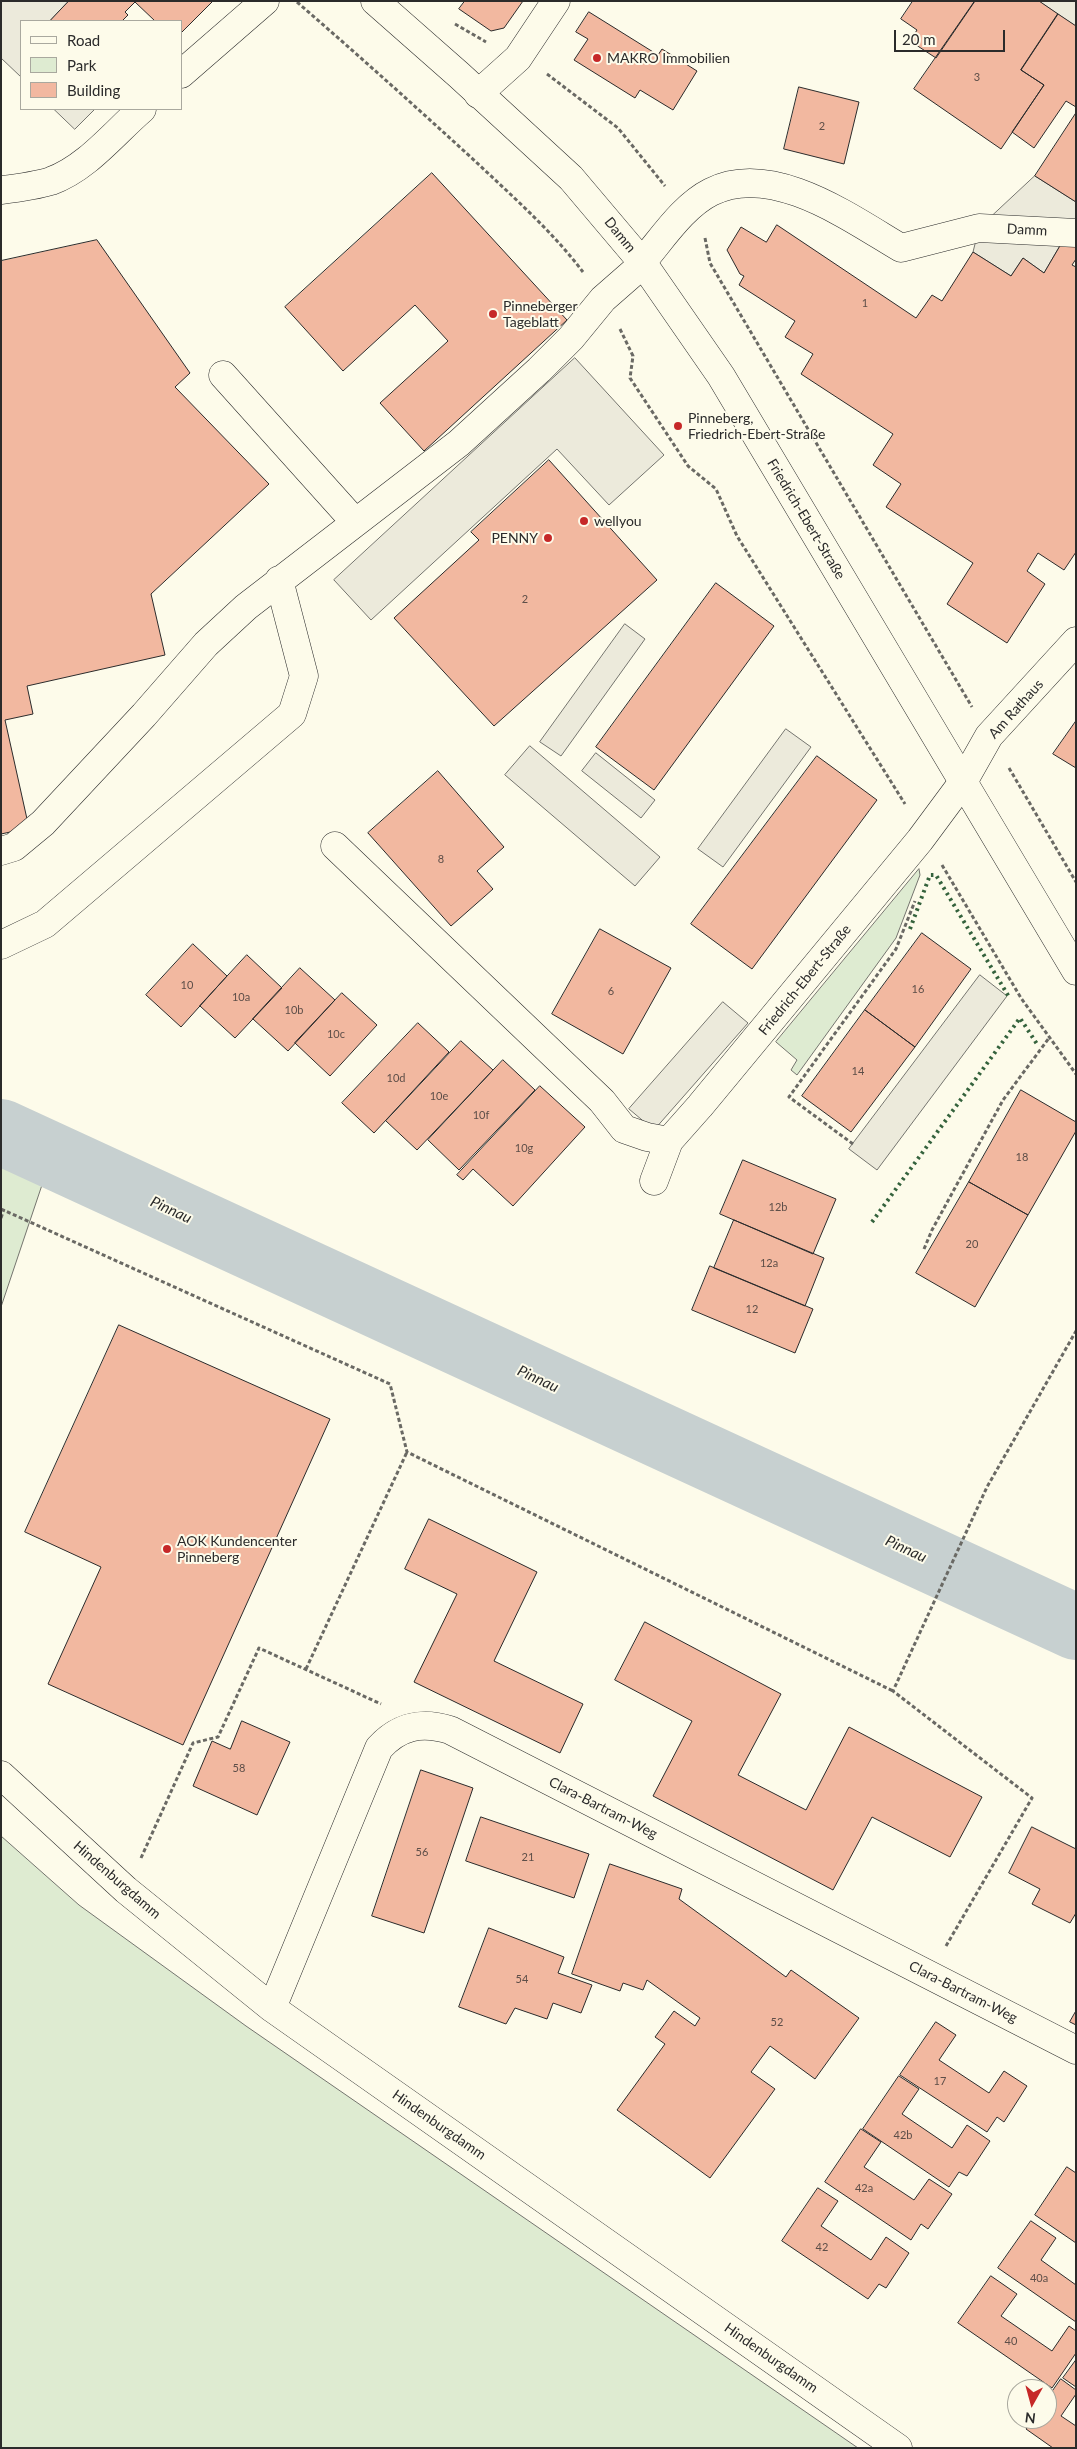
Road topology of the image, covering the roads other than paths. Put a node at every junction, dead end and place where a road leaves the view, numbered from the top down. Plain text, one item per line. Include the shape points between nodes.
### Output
1 (265, 1) edge
2 (375, 1) edge
3 (556, 1) edge
4 (182, 73) edge
5 (478, 94) junction
6 (141, 110) edge
7 (1, 190) edge
8 (1076, 233) edge
9 (642, 263) junction
10 (223, 375) dead end
11 (355, 522) junction
12 (279, 580) junction
13 (1076, 641) edge
14 (963, 782) junction
15 (335, 846) dead end
16 (1, 851) edge
17 (1, 945) edge
18 (1076, 970) edge
19 (669, 1141) junction
20 (654, 1181) dead end
21 (1, 1775) edge
22 (272, 2008) junction
23 (1076, 2050) edge
24 (898, 2448) edge

1 - 4 street
2 - 5 street, Damm
3 - 5 street via 518,58
5 - 9 street, Damm via 571,178
6 - 7 street via 66,174 34,186
8 - 9 street, Damm via 979,228 900,248 816,198 745,182 710,192 686,211
9 - 11 street via 603,299 539,370 459,443
9 - 14 street, Friedrich-Ebert-Straße via 721,376
10 - 11 street
11 - 12 street
12 - 16 street via 206,644 43,823 14,847
12 - 17 street via 304,676 292,714 45,924
13 - 14 street, Am Rathaus via 989,736
14 - 18 street, Friedrich-Ebert-Straße
14 - 19 street, Friedrich-Ebert-Straße
15 - 19 street via 602,1101 624,1129
19 - 20 street, Friedrich-Ebert-Straße
21 - 22 street, Hindenburgdamm via 126,1890
22 - 23 street, Clara-Bartram-Weg via 378,1748 402,1730 434,1725 450,1730
22 - 24 street, Hindenburgdamm

